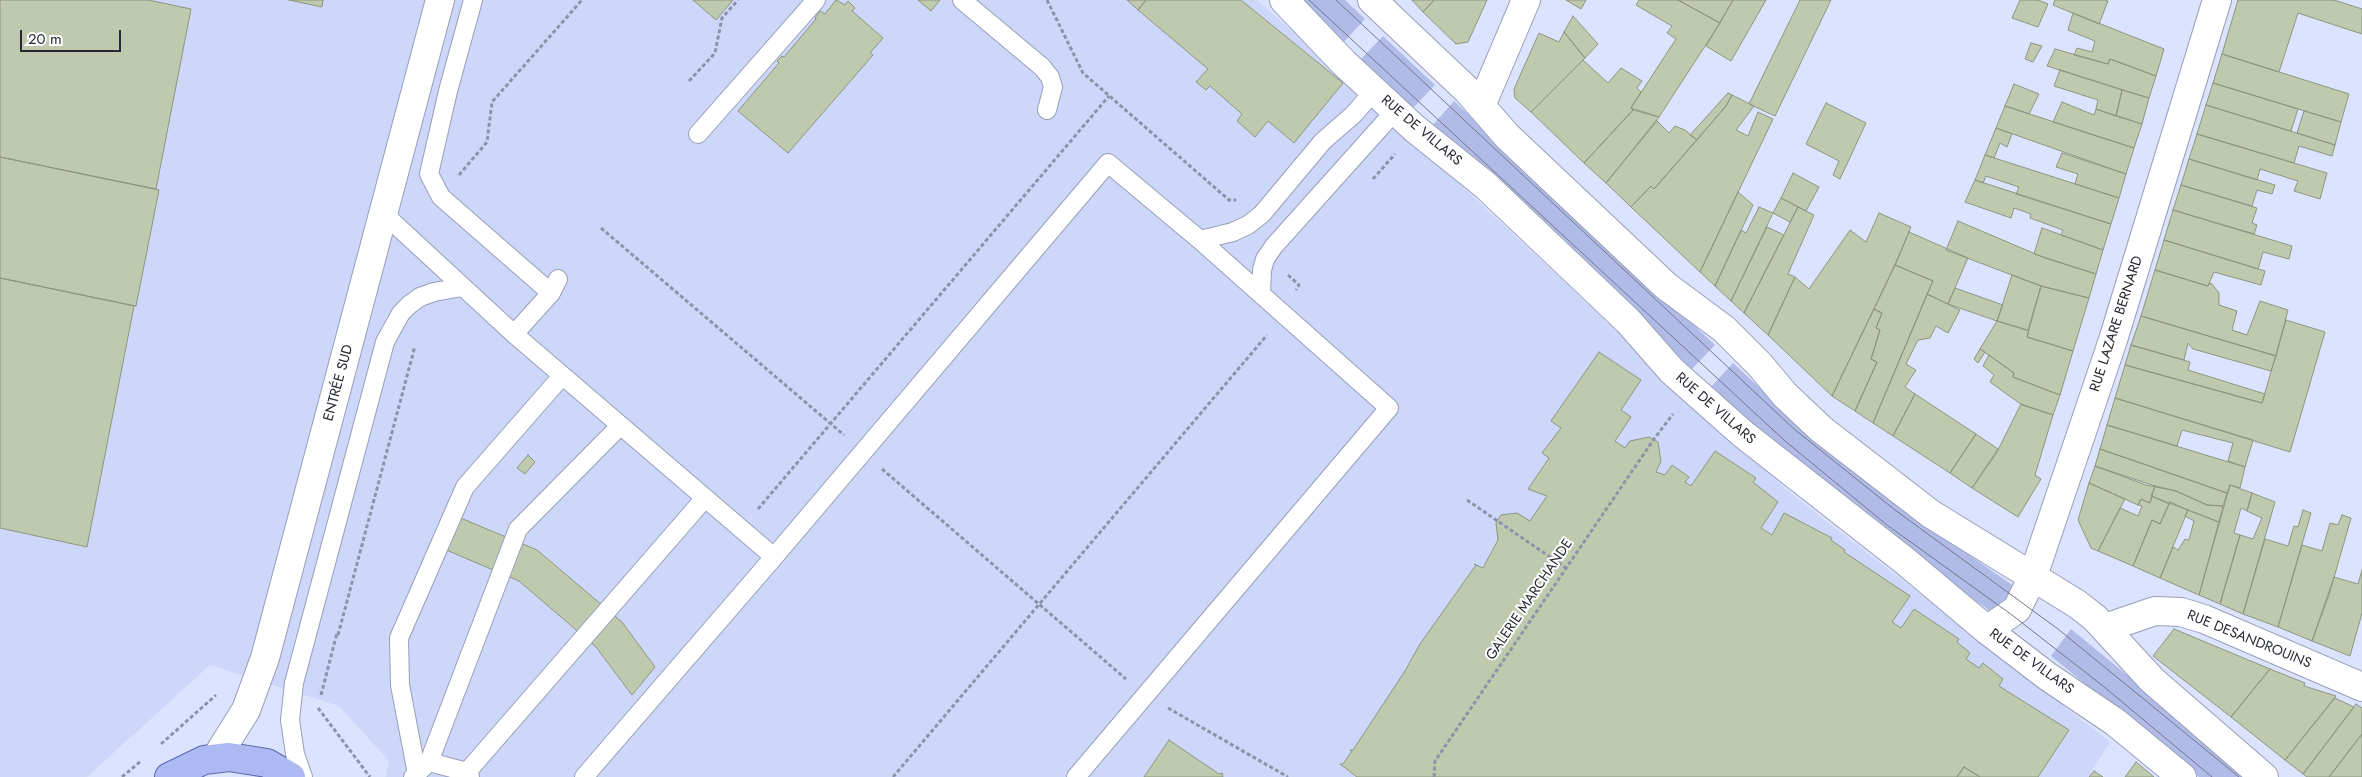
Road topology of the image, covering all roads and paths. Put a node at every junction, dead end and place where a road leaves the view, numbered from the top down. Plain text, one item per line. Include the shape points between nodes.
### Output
1 (440, 0) edge
2 (473, 0) edge
3 (738, 0) edge
4 (816, 0) edge
5 (962, 0) edge
6 (1047, 0) edge
7 (1284, 0) edge
8 (1372, 0) edge
9 (1526, 0) edge
10 (2217, 0) edge
11 (690, 81) dead end
12 (1374, 91) junction
13 (1109, 96) junction
14 (1481, 106) junction
15 (1047, 110) dead end
16 (1405, 120) junction
17 (698, 134) dead end
18 (1327, 187) junction
19 (1279, 193) junction
20 (384, 214) junction
21 (1200, 240) junction
22 (1285, 272) dead end
23 (462, 287) junction
24 (1261, 294) junction
25 (1285, 314) junction
26 (514, 334) junction
27 (562, 376) junction
28 (620, 426) junction
29 (1654, 439) dead end
30 (705, 498) junction
31 (1468, 500) dead end
32 (741, 529) junction
33 (774, 557) junction
34 (1566, 568) junction
35 (2033, 576) junction
36 (2105, 628) junction
37 (334, 629) dead end
38 (1987, 630) junction
39 (2362, 687) edge
40 (219, 693) dead end
41 (1146, 695) junction
42 (154, 750) dead end
43 (146, 757) dead end
44 (216, 758) junction
45 (420, 771) edge
46 (469, 774) edge
47 (122, 777) edge
48 (169, 777) edge
49 (291, 777) edge
50 (303, 777) edge
51 (370, 777) edge
52 (584, 777) edge
53 (892, 777) edge
54 (1076, 777) edge
55 (1288, 777) edge
56 (1434, 777) edge
57 (2182, 777) edge
58 (2264, 777) edge

1 - 20 street, ENTRÉE SUD
2 - 26 lane via 429,174 441,197 555,286
3 - 11 path via 722,18 715,53
4 - 17 lane
5 - 15 lane via 1050,77 1053,87
6 - 13 path via 1083,73
7 - 12 street, RUE DE VILLARS
8 - 14 street
9 - 14 street
10 - 35 street, RUE LAZARE BERNARD via 2113,340
12 - 16 street, RUE DE VILLARS
12 - 19 lane via 1323,141
13 - 19 path via 1229,200
13 - 32 path
14 - 35 street via 1507,136 1666,286 1724,329 1821,429 1931,514
16 - 18 lane
16 - 18 path via 1390,162 1373,179
16 - 38 street, RUE DE VILLARS via 1485,185 1628,321 1672,371 1730,423
18 - 24 lane via 1265,259
19 - 21 lane via 1248,225
20 - 23 lane
20 - 44 street, ENTRÉE SUD via 259,678 246,710
21 - 24 lane
21 - 33 lane via 1108,163
22 - 25 path via 1299,285
23 - 26 lane
23 - 50 lane via 420,297 401,313 386,342 294,683 290,720 295,754
24 - 25 lane
25 - 41 lane via 1389,408
25 - 53 path
26 - 27 lane
27 - 28 lane
27 - 45 lane via 465,487 399,638 400,685
28 - 30 lane
28 - 45 lane via 518,529
29 - 34 path, GALERIE MARCHANDE
30 - 32 lane
30 - 46 lane
31 - 34 path
32 - 33 lane
33 - 52 lane
34 - 56 path, GALERIE MARCHANDE via 1435,761
35 - 36 street via 2077,604
35 - 38 street, RUE LAZARE BERNARD via 2017,609
36 - 39 street, RUE DESANDROUINS via 2162,610 2190,614
36 - 58 street via 2152,680
37 - 51 path via 338,635 318,708
38 - 57 street, RUE DE VILLARS via 2115,722
40 - 42 path
41 - 54 lane
41 - 55 path
43 - 47 path
44 - 48 main road via 191,764
44 - 49 main road via 255,760
45 - 46 lane

